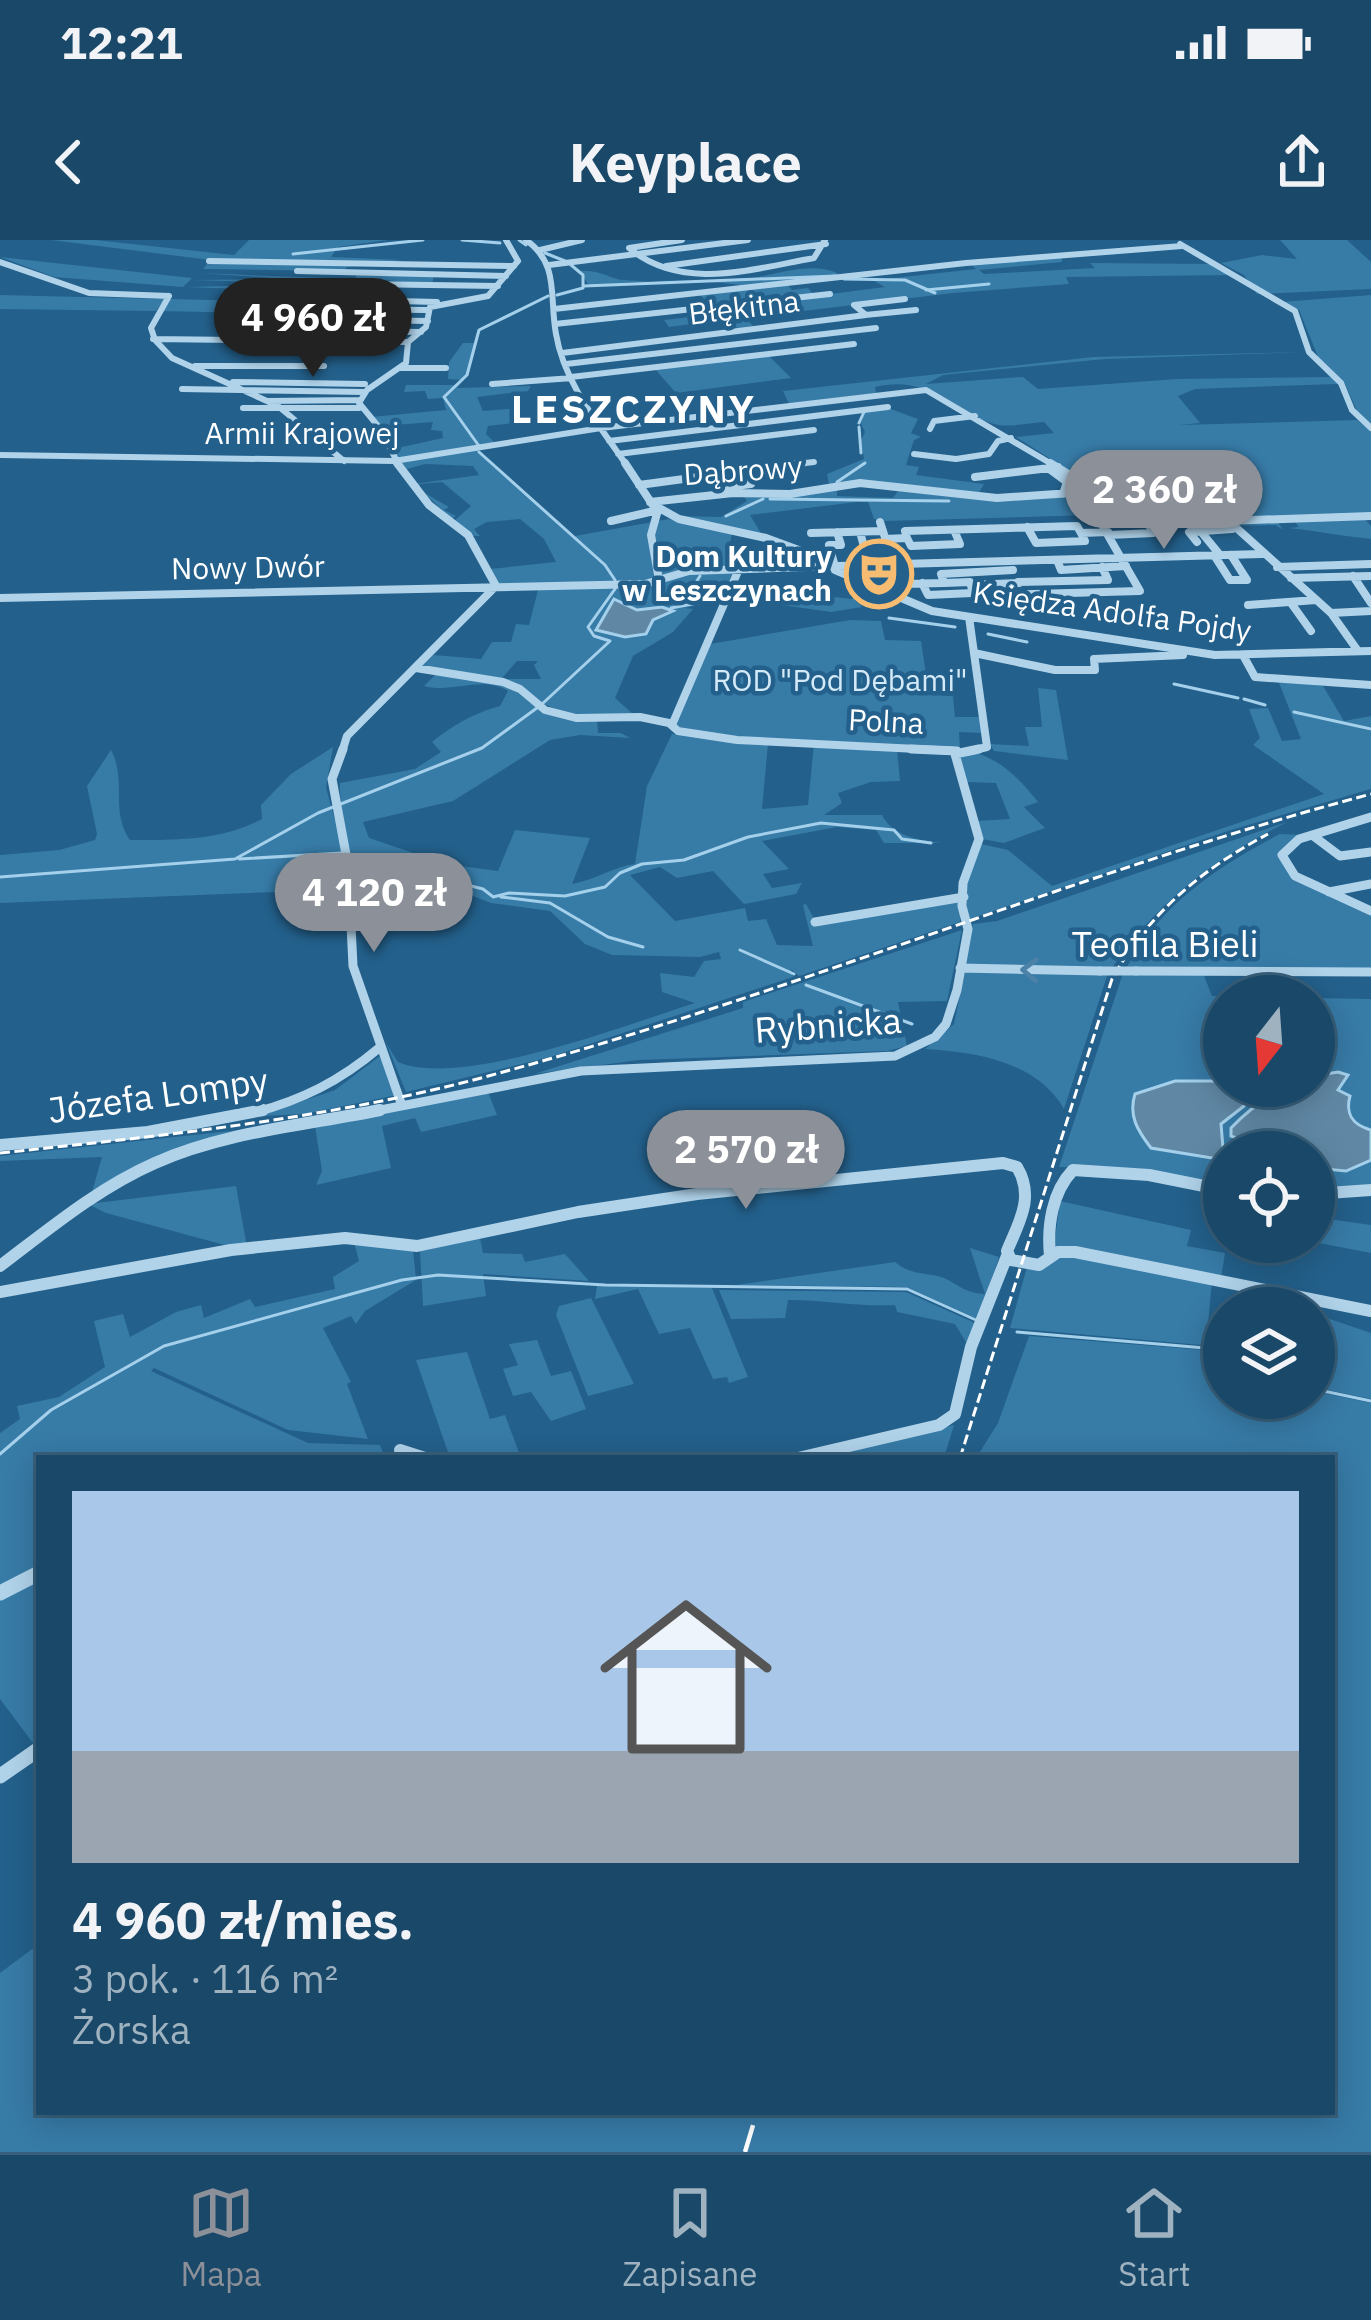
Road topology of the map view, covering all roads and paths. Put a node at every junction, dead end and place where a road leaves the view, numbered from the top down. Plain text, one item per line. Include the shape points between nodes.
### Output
1 (506, 240) edge
2 (526, 240) edge
3 (582, 240) edge
4 (682, 240) edge
5 (750, 240) edge
6 (1170, 240) edge
7 (825, 242) edge
8 (1182, 245) junction
9 (540, 250) junction
10 (769, 252) junction
11 (634, 254) junction
12 (342, 257) dead end
13 (208, 260) dead end
14 (0, 262) edge
15 (784, 262) junction
16 (516, 264) junction
17 (549, 265) junction
18 (651, 268) junction
19 (297, 271) dead end
20 (506, 276) junction
21 (360, 284) dead end
22 (498, 286) junction
23 (830, 293) dead end
24 (905, 299) dead end
25 (358, 300) dead end
26 (440, 302) junction
27 (311, 309) dead end
28 (554, 309) junction
29 (428, 310) junction
30 (916, 310) dead end
31 (865, 315) junction
32 (308, 319) dead end
33 (428, 320) junction
34 (555, 324) junction
35 (876, 328) dead end
36 (284, 330) dead end
37 (421, 332) junction
38 (325, 337) dead end
39 (153, 339) junction
40 (410, 340) junction
41 (854, 344) dead end
42 (562, 353) junction
43 (566, 364) junction
44 (187, 366) junction
45 (324, 366) dead end
46 (398, 368) junction
47 (446, 368) dead end
48 (572, 377) junction
49 (231, 382) junction
50 (492, 384) dead end
51 (374, 385) junction
52 (182, 389) dead end
53 (249, 392) junction
54 (364, 392) junction
55 (267, 401) junction
56 (359, 404) junction
57 (888, 407) dead end
58 (243, 408) dead end
59 (280, 409) junction
60 (975, 416) junction
61 (601, 428) junction
62 (1371, 428) edge
63 (930, 429) dead end
64 (814, 430) dead end
65 (1011, 438) junction
66 (609, 441) junction
67 (618, 454) junction
68 (914, 454) dead end
69 (0, 455) edge
70 (394, 461) junction
71 (346, 462) junction
72 (814, 462) dead end
73 (1053, 468) junction
74 (752, 484) dead end
75 (639, 485) junction
76 (1192, 488) dead end
77 (1085, 492) junction
78 (1063, 494) junction
79 (980, 497) junction
80 (648, 499) junction
81 (658, 510) junction
82 (1212, 510) junction
83 (1185, 512) junction
84 (1143, 514) junction
85 (1099, 515) junction
86 (1123, 515) junction
87 (1369, 516) edge
88 (611, 521) dead end
89 (1223, 521) junction
90 (1028, 527) junction
91 (1232, 529) junction
92 (883, 530) junction
93 (954, 530) junction
94 (837, 532) junction
95 (860, 532) junction
96 (1204, 532) junction
97 (811, 533) dead end
98 (1081, 533) junction
99 (1108, 534) junction
100 (1133, 534) junction
101 (907, 538) junction
102 (1197, 542) dead end
103 (1140, 546) dead end
104 (890, 553) junction
105 (1262, 554) junction
106 (1217, 555) junction
107 (1231, 555) junction
108 (1057, 560) junction
109 (1124, 562) junction
110 (1371, 564) edge
111 (826, 565) junction
112 (869, 565) junction
113 (894, 565) junction
114 (1011, 566) junction
115 (1102, 567) junction
116 (1277, 567) junction
117 (739, 569) junction
118 (852, 572) junction
119 (1353, 576) junction
120 (1371, 576) edge
121 (1291, 578) junction
122 (659, 580) junction
123 (922, 583) junction
124 (944, 583) junction
125 (1018, 583) junction
126 (900, 584) junction
127 (971, 585) junction
128 (496, 586) junction
129 (1024, 594) junction
130 (997, 596) dead end
131 (0, 598) edge
132 (900, 600) junction
133 (1316, 600) junction
134 (1291, 603) junction
135 (1248, 605) dead end
136 (1371, 607) edge
137 (1331, 613) junction
138 (969, 617) junction
139 (1311, 631) dead end
140 (1358, 651) junction
141 (1371, 651) edge
142 (1198, 652) junction
143 (974, 653) junction
144 (1244, 657) junction
145 (416, 668) junction
146 (1371, 685) edge
147 (672, 725) junction
148 (957, 751) junction
149 (1371, 817) edge
150 (1312, 835) junction
151 (1371, 852) edge
152 (1371, 884) edge
153 (1329, 892) junction
154 (964, 897) junction
155 (1371, 911) edge
156 (815, 922) dead end
157 (960, 968) junction
158 (1371, 972) edge
159 (379, 1048) junction
160 (400, 1103) junction
161 (0, 1145) edge
162 (1203, 1186) edge
163 (1371, 1190) edge
164 (1335, 1193) edge
165 (1050, 1256) junction
166 (1009, 1258) junction
167 (0, 1266) edge
168 (0, 1292) edge
169 (1371, 1311) edge
170 (400, 1450) dead end
171 (416, 1455) edge
172 (811, 1455) edge
173 (36, 1575) edge
174 (0, 1593) edge
175 (36, 1751) edge
176 (0, 1776) edge

1 - 16 street
2 - 9 street, Księdza Adolfa Pojdy
3 - 9 street
4 - 11 street via 629,248
5 - 10 street
5 - 11 street
6 - 8 street
7 - 10 street
7 - 15 street via 814,258
8 - 28 street
8 - 62 street via 1295,311 1309,352
9 - 17 street, Księdza Adolfa Pojdy
10 - 15 street
10 - 18 street
11 - 17 street
11 - 18 street
12 - 16 street
13 - 16 street
14 - 39 street via 89,293 169,296
15 - 18 street via 706,274
16 - 20 street
17 - 28 street, Księdza Adolfa Pojdy
19 - 20 street
20 - 22 street
21 - 22 street
22 - 26 street via 485,297
23 - 34 street
24 - 31 street, Błękitna via 854,305
25 - 26 street
26 - 29 street
27 - 29 street
28 - 34 street, Księdza Adolfa Pojdy
29 - 33 street
30 - 31 street
31 - 42 street, Błękitna
32 - 33 street
33 - 37 street
34 - 42 street, Księdza Adolfa Pojdy
35 - 43 street
36 - 37 street
37 - 40 street
38 - 40 street
39 - 40 street
39 - 44 street
40 - 46 street
41 - 48 street
42 - 43 street, Księdza Adolfa Pojdy
43 - 48 street, Księdza Adolfa Pojdy
44 - 45 street
44 - 49 street
46 - 47 street
46 - 51 street
48 - 50 street
48 - 61 street, Księdza Adolfa Pojdy
49 - 51 street
49 - 53 street
51 - 54 street
52 - 53 street
53 - 54 street
53 - 55 street
54 - 56 street
55 - 56 street
55 - 59 street
56 - 59 street
56 - 70 street
57 - 66 street
58 - 59 street
59 - 71 street
60 - 61 street, Armii Krajowej via 923,389
60 - 63 street
60 - 65 street
61 - 66 street, Księdza Adolfa Pojdy
61 - 70 street, Armii Krajowej
64 - 67 street
65 - 68 street via 989,454
65 - 73 street
66 - 67 street, Księdza Adolfa Pojdy
67 - 75 street, Księdza Adolfa Pojdy
69 - 71 street, Armii Krajowej
70 - 71 street, Armii Krajowej
70 - 128 street via 429,506 468,535
72 - 75 street
73 - 77 street
73 - 78 street via 1067,482
73 - 79 street via 1000,468 976,477 987,483
74 - 80 street
75 - 80 street, Księdza Adolfa Pojdy
76 - 82 street
77 - 78 street, Dąbrowy
77 - 85 street
78 - 79 street, Dąbrowy
79 - 80 street, Dąbrowy via 860,483
80 - 81 street, Księdza Adolfa Pojdy
81 - 88 street
81 - 111 street, Księdza Adolfa Pojdy
81 - 122 street via 651,535
82 - 83 street
82 - 89 street
83 - 84 street
83 - 96 street
84 - 86 street
84 - 100 street via 1153,533
85 - 86 street
85 - 99 street
86 - 100 street
87 - 89 street
89 - 91 street
90 - 93 street
90 - 98 street via 1077,526
90 - 98 street via 1036,543 1085,541
91 - 96 street
91 - 105 street
92 - 95 street
92 - 101 street
92 - 104 street
93 - 101 street via 905,530
93 - 101 street via 960,544 910,546
94 - 95 street
94 - 97 street
94 - 111 street via 841,545 830,545
95 - 104 street via 866,554
96 - 102 street via 1189,532
96 - 106 street
98 - 99 street
99 - 100 street
99 - 109 street
100 - 103 street
104 - 113 street
105 - 107 street
105 - 116 street
106 - 107 street
106 - 107 street via 1230,580 1247,580
106 - 109 street
108 - 109 street
108 - 114 street
108 - 115 street via 1061,570
109 - 115 street
109 - 129 street via 1140,591
110 - 116 street
111 - 112 street
111 - 117 street
111 - 118 street, Księdza Adolfa Pojdy
112 - 113 street
112 - 118 street
113 - 114 street
113 - 126 street
114 - 124 street via 941,574
114 - 125 street
115 - 125 street via 1108,580
116 - 121 street
117 - 122 street
117 - 147 street
118 - 132 street, Księdza Adolfa Pojdy
119 - 120 street
119 - 121 street
119 - 136 street
121 - 133 street
122 - 128 street
123 - 124 street
123 - 126 street
123 - 127 street via 928,596 973,593
124 - 127 street
125 - 127 street
125 - 129 street
126 - 132 street
128 - 131 street, Nowy Dwór
128 - 145 street
129 - 130 street
132 - 138 street, Księdza Adolfa Pojdy
133 - 134 street
133 - 137 street
134 - 135 street
134 - 139 street
136 - 137 street
137 - 140 street
138 - 142 street, Księdza Adolfa Pojdy
138 - 143 street
140 - 141 street, Księdza Adolfa Pojdy
140 - 144 street, Księdza Adolfa Pojdy
142 - 143 street via 1094,659 1095,670
142 - 144 street, Księdza Adolfa Pojdy
143 - 148 street via 987,747
144 - 146 street via 1255,677
145 - 147 street, Polna via 503,682 576,718 634,716
145 - 159 street via 344,739 332,779 351,956
147 - 148 street, Polna via 737,740
148 - 154 street, Rybnicka via 979,836 964,867
149 - 150 street
150 - 151 street via 1338,855
150 - 153 street via 1282,857 1292,874
152 - 153 street
153 - 155 street
154 - 156 street
154 - 157 street, Rybnicka
158 -> 157 street, Teofila Bieli, bridge
157 - 160 street, Rybnicka via 950,1020 909,1053 617,1067
159 - 160 street
159 - 161 street, Józefa Lompy via 333,1087 263,1112
160 - 167 street, Rybnicka via 178,1154 91,1195
162 - 165 street via 1073,1170 1060,1185
163 - 164 street
165 - 166 street via 1039,1264
165 - 169 street via 1075,1252
166 - 168 street via 1027,1181 1004,1163 697,1195 440,1243 345,1238 231,1250
166 - 172 street via 970,1347 955,1414 939,1425
170 - 171 street
173 - 174 street
175 - 176 street

